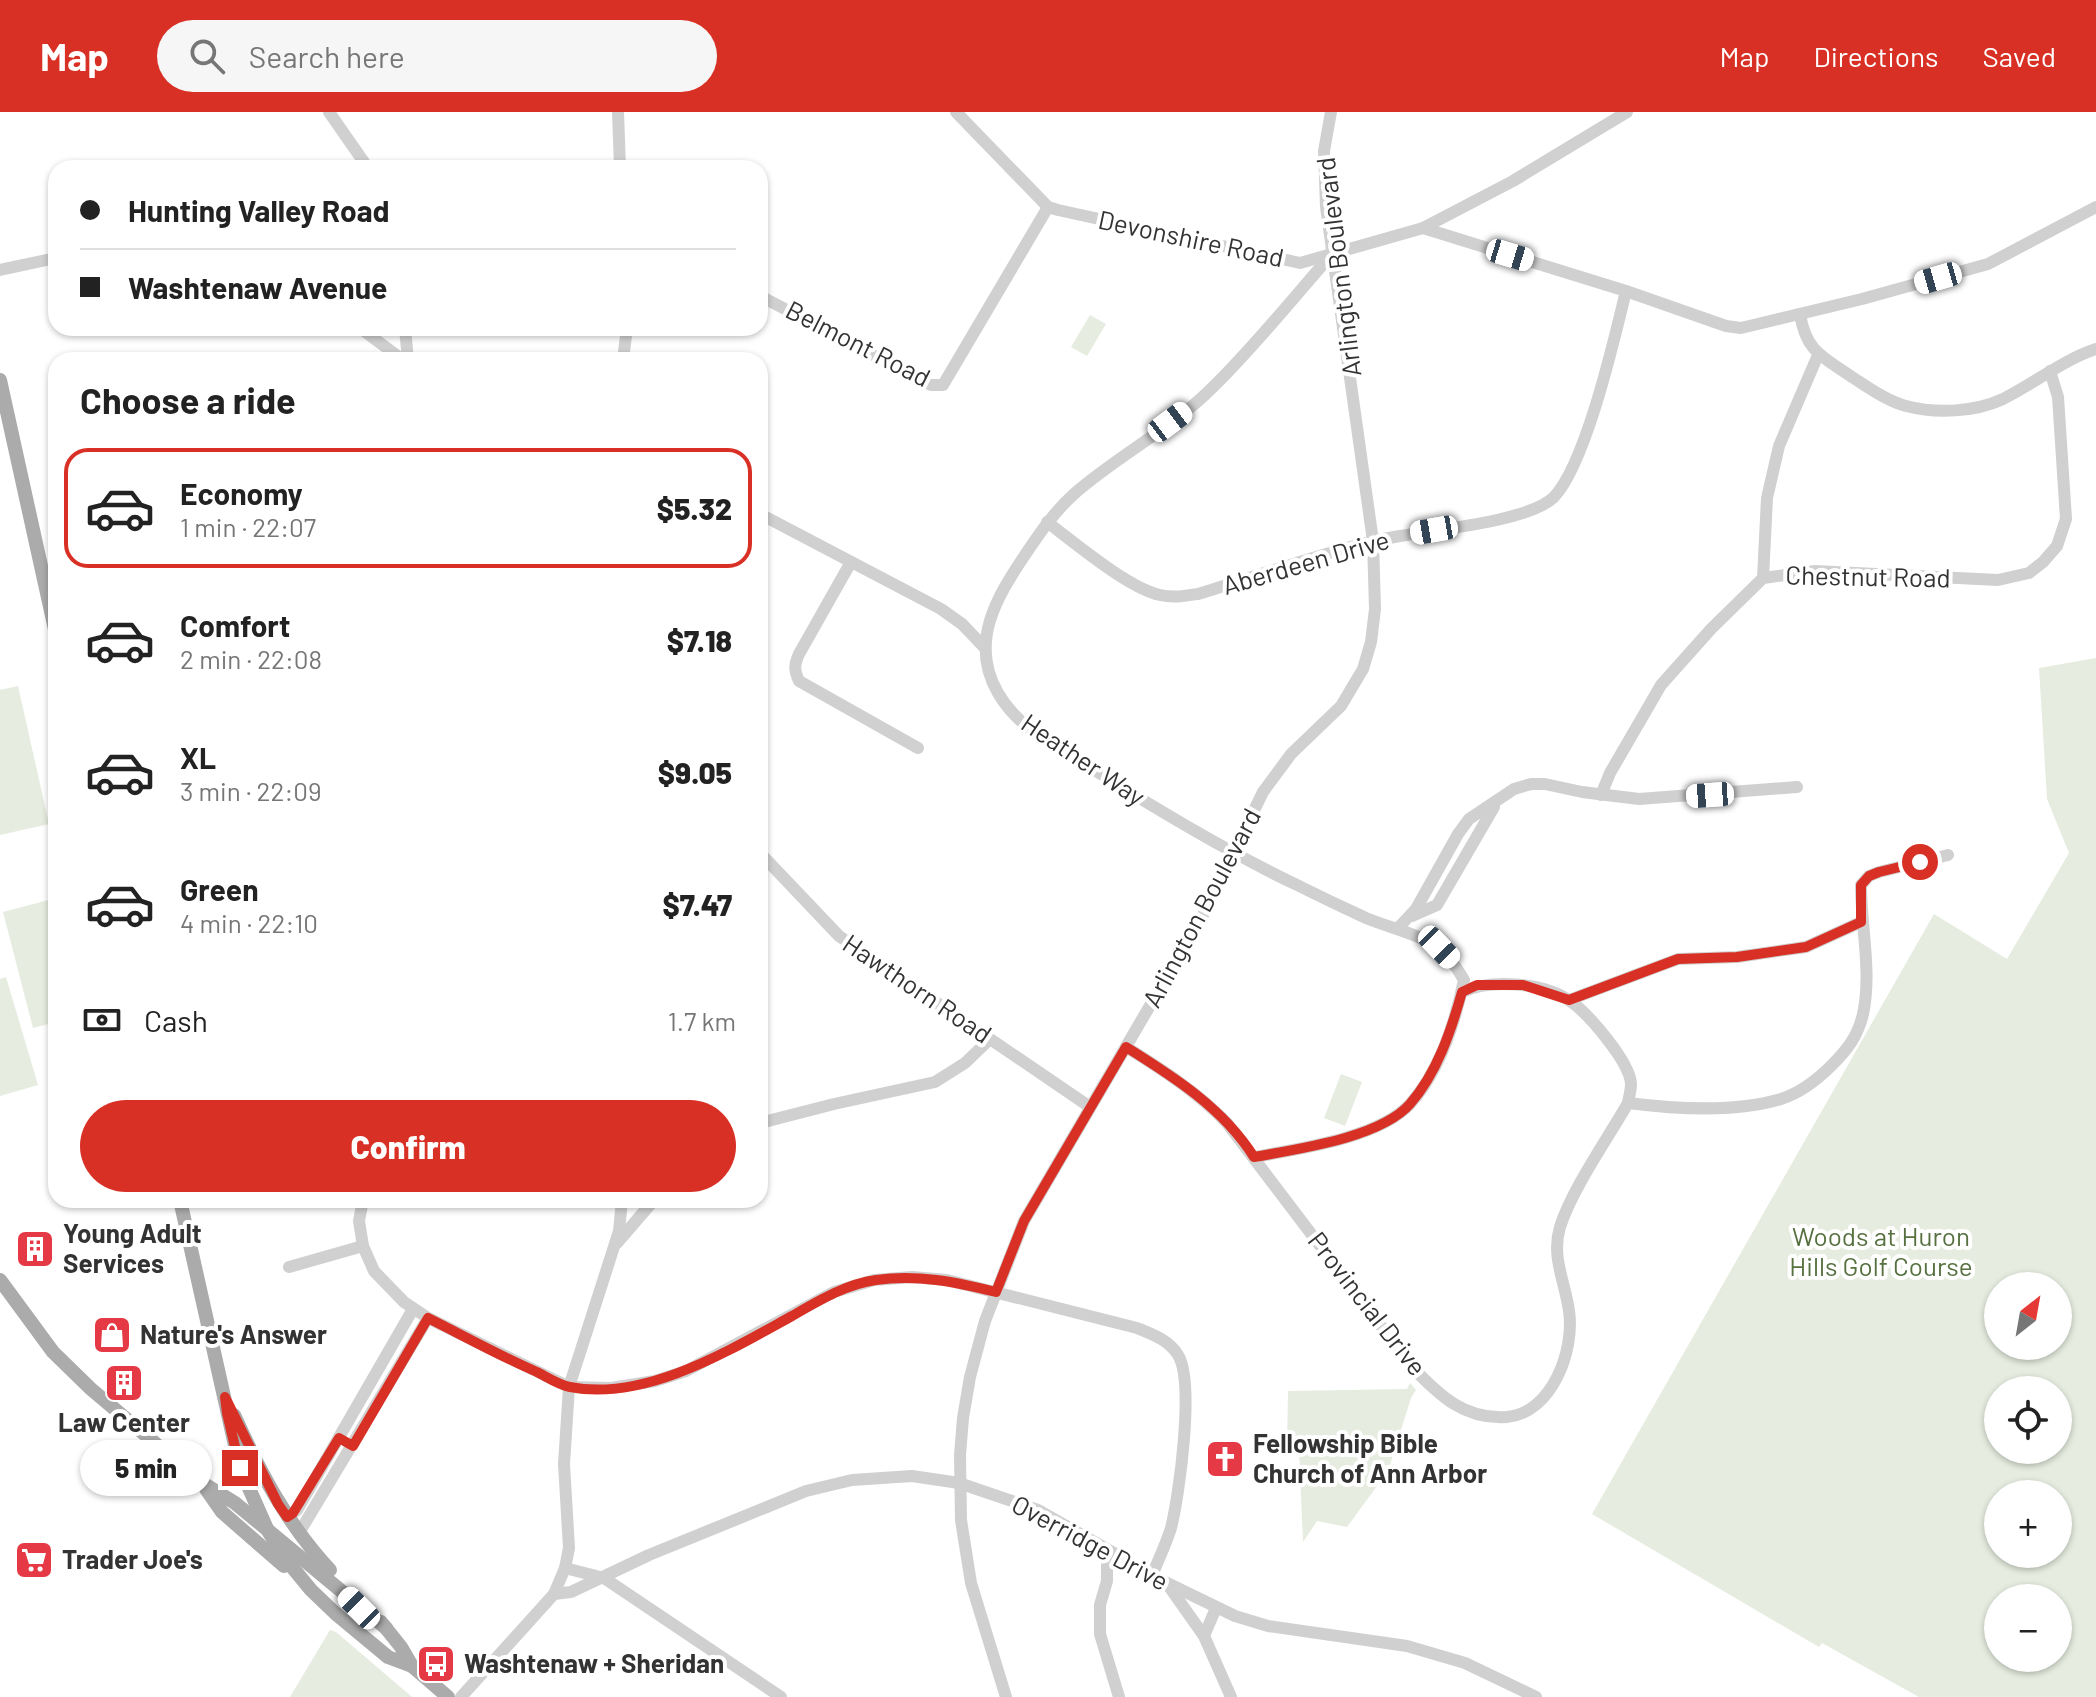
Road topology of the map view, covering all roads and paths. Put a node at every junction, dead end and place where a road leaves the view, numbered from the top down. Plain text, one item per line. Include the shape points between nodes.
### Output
1 (329, 112) edge
2 (618, 112) edge
3 (956, 112) edge
4 (1331, 112) edge
5 (1627, 112) edge
6 (362, 160) edge
7 (620, 160) edge
8 (1048, 207) junction
9 (2096, 207) edge
10 (1423, 228) junction
11 (1333, 253) junction
12 (48, 260) edge
13 (0, 270) edge
14 (1626, 291) junction
15 (768, 300) edge
16 (1800, 314) junction
17 (371, 336) edge
18 (2096, 349) edge
19 (394, 352) edge
20 (1818, 355) junction
21 (2050, 371) junction
22 (0, 380) edge
23 (768, 518) edge
24 (1047, 522) junction
25 (1373, 541) junction
26 (851, 562) junction
27 (1763, 578) junction
28 (48, 598) edge
29 (985, 648) junction
30 (918, 748) dead end
31 (1797, 787) dead end
32 (1601, 795) junction
33 (1233, 854) junction
34 (1948, 855) dead end
35 (768, 861) edge
36 (1861, 922) junction
37 (1399, 927) junction
38 (1462, 992) junction
39 (1569, 1000) junction
40 (990, 1039) junction
41 (1126, 1047) junction
42 (1628, 1103) junction
43 (1090, 1107) junction
44 (768, 1121) edge
45 (1254, 1157) junction
46 (182, 1208) edge
47 (361, 1208) edge
48 (621, 1208) edge
49 (647, 1208) edge
50 (614, 1245) junction
51 (363, 1246) junction
52 (289, 1267) dead end
53 (0, 1280) edge
54 (996, 1292) junction
55 (413, 1309) junction
56 (428, 1318) junction
57 (569, 1387) junction
58 (225, 1397) junction
59 (339, 1438) junction
60 (353, 1446) junction
61 (201, 1482) junction
62 (959, 1483) junction
63 (287, 1517) junction
64 (268, 1531) junction
65 (299, 1533) junction
66 (1107, 1550) junction
67 (565, 1568) junction
68 (1152, 1575) junction
69 (604, 1578) junction
70 (1165, 1582) junction
71 (311, 1590) junction
72 (554, 1594) junction
73 (1216, 1608) junction
74 (386, 1628) junction
75 (1204, 1636) junction
76 (412, 1666) junction
77 (448, 1697) edge
78 (461, 1697) edge
79 (781, 1697) edge
80 (1006, 1697) edge
81 (1119, 1697) edge
82 (1231, 1697) edge
83 (1536, 1697) edge

1 - 6 street
2 - 7 street
3 - 8 street
4 - 11 street, Arlington Boulevard via 1323,170
5 - 10 street, Devonshire Road
8 - 11 street, Devonshire Road via 1300,263
8 - 15 street, Belmont Road via 943,385 931,385
9 - 16 street via 1988,264
10 - 11 street, Devonshire Road
10 - 14 street
11 - 24 street, Heather Way via 1212,388 1073,495
11 - 25 street, Arlington Boulevard
12 - 13 street
14 - 16 street via 1741,328
14 - 25 street, Aberdeen Drive via 1581,446 1552,499 1525,514
16 - 20 street via 1809,346
17 - 19 street
18 - 21 street
20 - 21 street via 1880,395 1930,410 1984,407
20 - 27 street via 1779,446 1767,498
21 - 27 street, Chestnut Road via 2058,397 2066,519 2057,546 2029,573 1998,580 1815,571
22 - 28 main road
23 - 26 street
24 - 25 street, Aberdeen Drive via 1134,584 1175,597
24 - 29 street, Heather Way via 1000,592
25 - 33 street, Arlington Boulevard via 1375,609 1363,669 1341,706 1276,772
26 - 29 street via 941,609
26 - 30 street via 799,654 795,673 799,681
27 - 32 street, Chestnut Road via 1661,685
29 - 33 street, Heather Way via 998,694 1034,732
31 - 32 street via 1639,799
32 - 37 street via 1561,786 1514,789 1469,819 1411,917
33 - 37 street, Heather Way via 1370,919
33 - 41 street, Arlington Boulevard
34 - 36 street via 1869,876 1861,885
35 - 40 street, Hawthorn Road via 839,936
36 - 39 street via 1806,947 1678,959
36 - 42 street via 1867,977 1863,1012 1849,1048 1822,1075 1782,1099 1734,1106
37 - 38 street, Heather Way via 1439,947 1464,980
38 - 39 street via 1477,985 1523,985
38 - 45 street via 1443,1050 1409,1106 1331,1143
39 - 42 street via 1625,1063 1631,1084
40 - 43 street, Hawthorn Road
40 - 44 street via 935,1082
41 - 43 street, Arlington Boulevard
41 - 45 street, Provincial Drive via 1205,1100
42 - 45 street, Provincial Drive via 1561,1226 1557,1261 1570,1324 1560,1371 1535,1405 1515,1416 1488,1418 1464,1410 1434,1389
43 - 54 street, Arlington Boulevard via 1024,1221
46 - 58 main road
47 - 51 street
48 - 50 street
49 - 50 street
50 - 57 street
51 - 52 street
51 - 55 street via 385,1286
53 - 61 main road via 53,1352
54 - 57 street via 947,1280 874,1280 834,1292 686,1371 611,1388
54 - 62 street, Arlington Boulevard via 970,1377
54 - 68 street via 1137,1328 1167,1342 1179,1356 1185,1373 1179,1475 1172,1525
55 - 56 street
55 - 59 street
56 - 57 street
56 - 60 street
57 - 67 street
58 - 63 main road
58 - 64 main road via 240,1468
59 - 60 street
59 - 63 street via 297,1510
60 - 65 street
61 - 64 main road
61 - 71 main road via 222,1512
62 - 66 street, Overridge Drive via 1038,1510
62 - 69 street, Overridge Drive via 912,1476 852,1480 806,1491
62 - 80 street, Arlington Boulevard via 971,1583
63 - 65 main road
64 - 71 main road
64 - 74 main road
65 - 74 main road
66 - 68 street, Overridge Drive
66 - 81 street via 1100,1634
67 - 69 street
67 - 72 street
68 - 70 street, Overridge Drive
69 - 72 street, Overridge Drive
69 - 79 street
70 - 73 street, Overridge Drive
70 - 75 street
71 - 76 main road via 388,1657
72 - 78 street
73 - 75 street
73 - 83 street, Overridge Drive via 1268,1626 1407,1646 1465,1663
74 - 76 main road
75 - 82 street
76 - 77 main road

